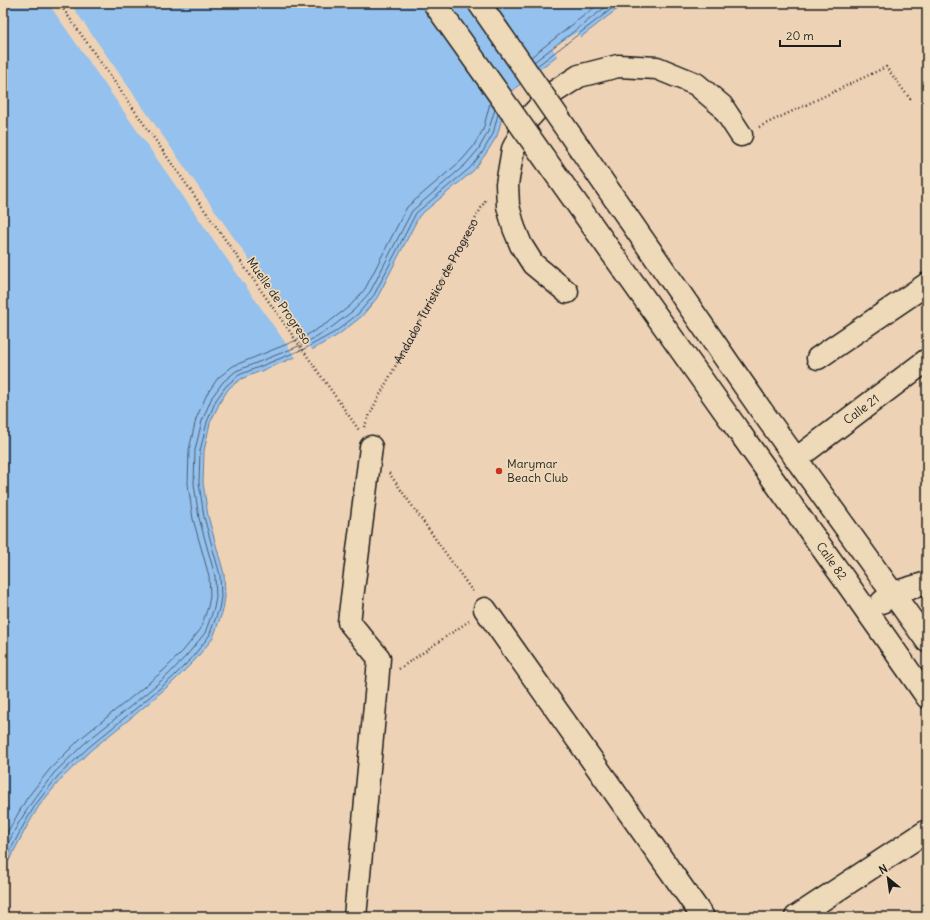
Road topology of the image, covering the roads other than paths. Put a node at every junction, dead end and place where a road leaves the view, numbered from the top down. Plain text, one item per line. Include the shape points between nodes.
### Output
1 (434, 3) edge
2 (479, 3) edge
3 (741, 135) road end
4 (927, 284) edge
5 (567, 292) dead end
6 (818, 358) dead end
7 (927, 360) edge
8 (366, 440) road end
9 (796, 459) junction
10 (927, 583) edge
11 (893, 593) junction
12 (485, 609) road end
13 (868, 612) junction
14 (927, 641) edge
15 (927, 697) edge
16 (927, 831) edge
17 (355, 917) edge
18 (704, 917) edge
19 (796, 917) edge

1 - 13 street, Calle 82, bridge
2 - 9 street, bridge
3 - 5 street via 722,106 696,84 657,68 618,66 579,76 551,94 528,119 513,149 507,184 508,206 518,239 534,264
4 - 6 street
7 - 9 street, Calle 21
8 - 17 street via 349,622 379,658
9 - 11 street
10 - 11 street
11 - 13 street
11 - 14 street
12 - 18 street
13 - 15 street, Calle 82
16 - 19 street

